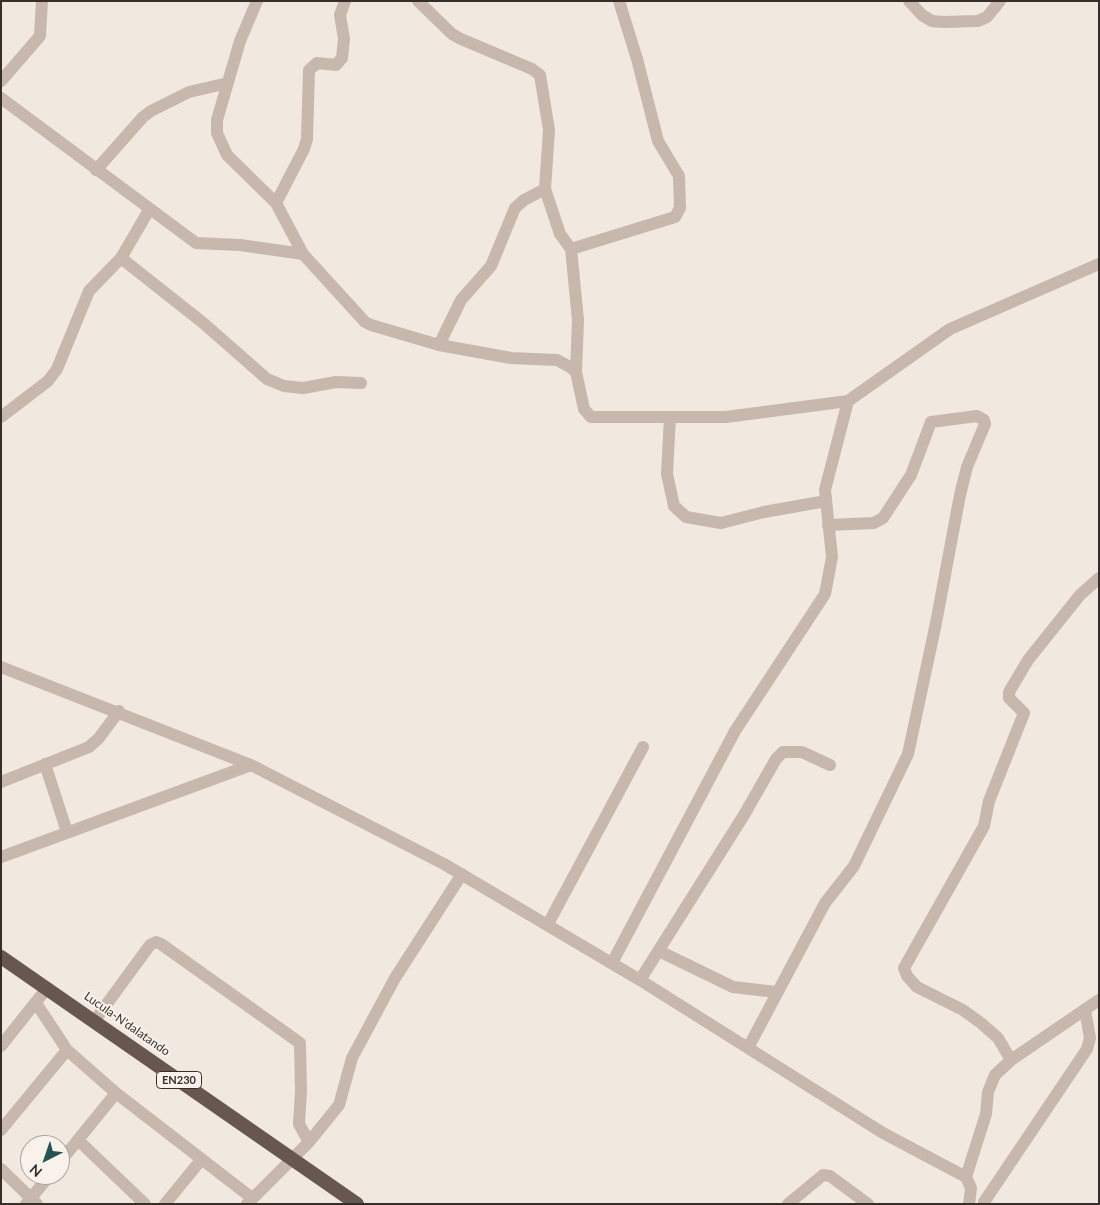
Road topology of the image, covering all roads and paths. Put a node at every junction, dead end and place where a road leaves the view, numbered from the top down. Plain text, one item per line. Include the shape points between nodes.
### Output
1 (42, 1) edge
2 (257, 1) edge
3 (345, 1) edge
4 (418, 1) edge
5 (619, 1) edge
6 (909, 1) edge
7 (994, 4) edge
8 (1, 81) edge
9 (228, 82) junction
10 (1, 98) edge
11 (96, 170) junction
12 (545, 189) junction
13 (276, 203) junction
14 (149, 210) junction
15 (571, 249) junction
16 (302, 254) junction
17 (121, 258) junction
18 (1099, 264) edge
19 (439, 345) junction
20 (576, 372) junction
21 (361, 383) dead end
22 (848, 401) junction
23 (1, 417) edge
24 (670, 417) junction
25 (826, 502) junction
26 (828, 524) junction
27 (1099, 578) edge
28 (1, 667) edge
29 (119, 711) junction
30 (643, 747) dead end
31 (45, 764) junction
32 (251, 765) junction
33 (830, 765) dead end
34 (1, 782) edge
35 (67, 832) junction
36 (1, 857) edge
37 (462, 874) junction
38 (548, 924) junction
39 (658, 951) junction
40 (1, 957) edge
41 (612, 963) junction
42 (640, 980) junction
43 (47, 988) junction
44 (776, 992) junction
45 (1099, 1000) edge
46 (36, 1003) junction
47 (1085, 1010) junction
48 (95, 1020) junction
49 (1, 1046) edge
50 (748, 1048) junction
51 (67, 1050) junction
52 (1011, 1060) junction
53 (116, 1094) junction
54 (1, 1130) edge
55 (78, 1140) junction
56 (309, 1142) junction
57 (70, 1150) edge
58 (292, 1159) junction
59 (201, 1160) junction
60 (1, 1169) edge
61 (966, 1177) junction
62 (43, 1185) edge
63 (970, 1200) edge
64 (249, 1201) edge
65 (31, 1202) edge
66 (986, 1203) edge
67 (145, 1204) edge
68 (165, 1204) edge
69 (356, 1204) edge
70 (788, 1204) edge
71 (868, 1204) edge

1 - 8 street via 40,36
2 - 9 street via 240,40
3 - 13 street via 340,15 344,39 342,58 336,65 317,63 309,70 308,139
4 - 12 street via 452,34 540,75 549,130
5 - 15 street via 658,141 679,176 680,208 675,217
6 - 7 street via 922,15 932,21 943,22 978,21 987,17
9 - 11 street via 189,92 151,111
9 - 13 street via 217,120 216,133 220,144
10 - 11 street
11 - 14 street
12 - 15 street via 560,234
12 - 19 street via 515,208 490,266 461,300
13 - 16 street
14 - 16 street via 196,243 240,245
14 - 17 street
15 - 20 street via 578,320
16 - 19 street via 365,322
17 - 21 street via 267,379 284,386 303,388 336,382
17 - 23 street via 89,291 52,376
18 - 22 street via 950,329
19 - 20 street via 510,358 557,360
20 - 24 street via 584,409 591,417
22 - 24 street via 726,416
22 - 25 street via 827,480
24 - 25 street via 667,474 674,506 682,514 721,523
25 - 26 street
26 - 41 street via 832,567 824,594 735,731
26 - 44 street via 874,523 883,518 911,475 931,422 976,416 984,420 960,495 908,754 854,866 825,903
27 - 52 street via 1080,595 1028,660 1009,692 1009,698 1024,713 992,792 984,826 904,968 917,987 963,1010 981,1023 998,1038
28 - 29 street
29 - 31 street via 89,748
29 - 32 street
30 - 38 street
31 - 34 street
31 - 35 street
32 - 35 street
32 - 37 street
33 - 39 street via 802,752 783,752 776,759
35 - 36 street
37 - 38 street
37 - 56 street via 395,978 352,1058 339,1106
38 - 41 street
39 - 42 street
39 - 44 street via 733,987
40 - 43 highway, Lucula-N'dalatando / EN230
41 - 42 street
42 - 50 street
43 - 46 street
43 - 48 highway, Lucula-N'dalatando / EN230
44 - 50 street
45 - 47 street
46 - 49 street
46 - 51 street
47 - 52 street
47 - 66 street via 1090,1038 1087,1049
48 - 56 street via 150,945 161,944 300,1043 299,1124
48 - 58 highway, Lucula-N'dalatando / EN230
50 - 61 street via 883,1133
51 - 53 street
51 - 54 street
52 - 61 street via 990,1084 986,1114
53 - 55 street
53 - 59 street
55 - 57 street
55 - 67 street
56 - 58 street
58 - 64 street
58 - 69 highway, Lucula-N'dalatando / EN230
59 - 64 street
59 - 68 street
60 - 65 street
61 - 63 street via 971,1188
62 - 65 street
63 - 66 street
70 - 71 street via 823,1175 830,1176

